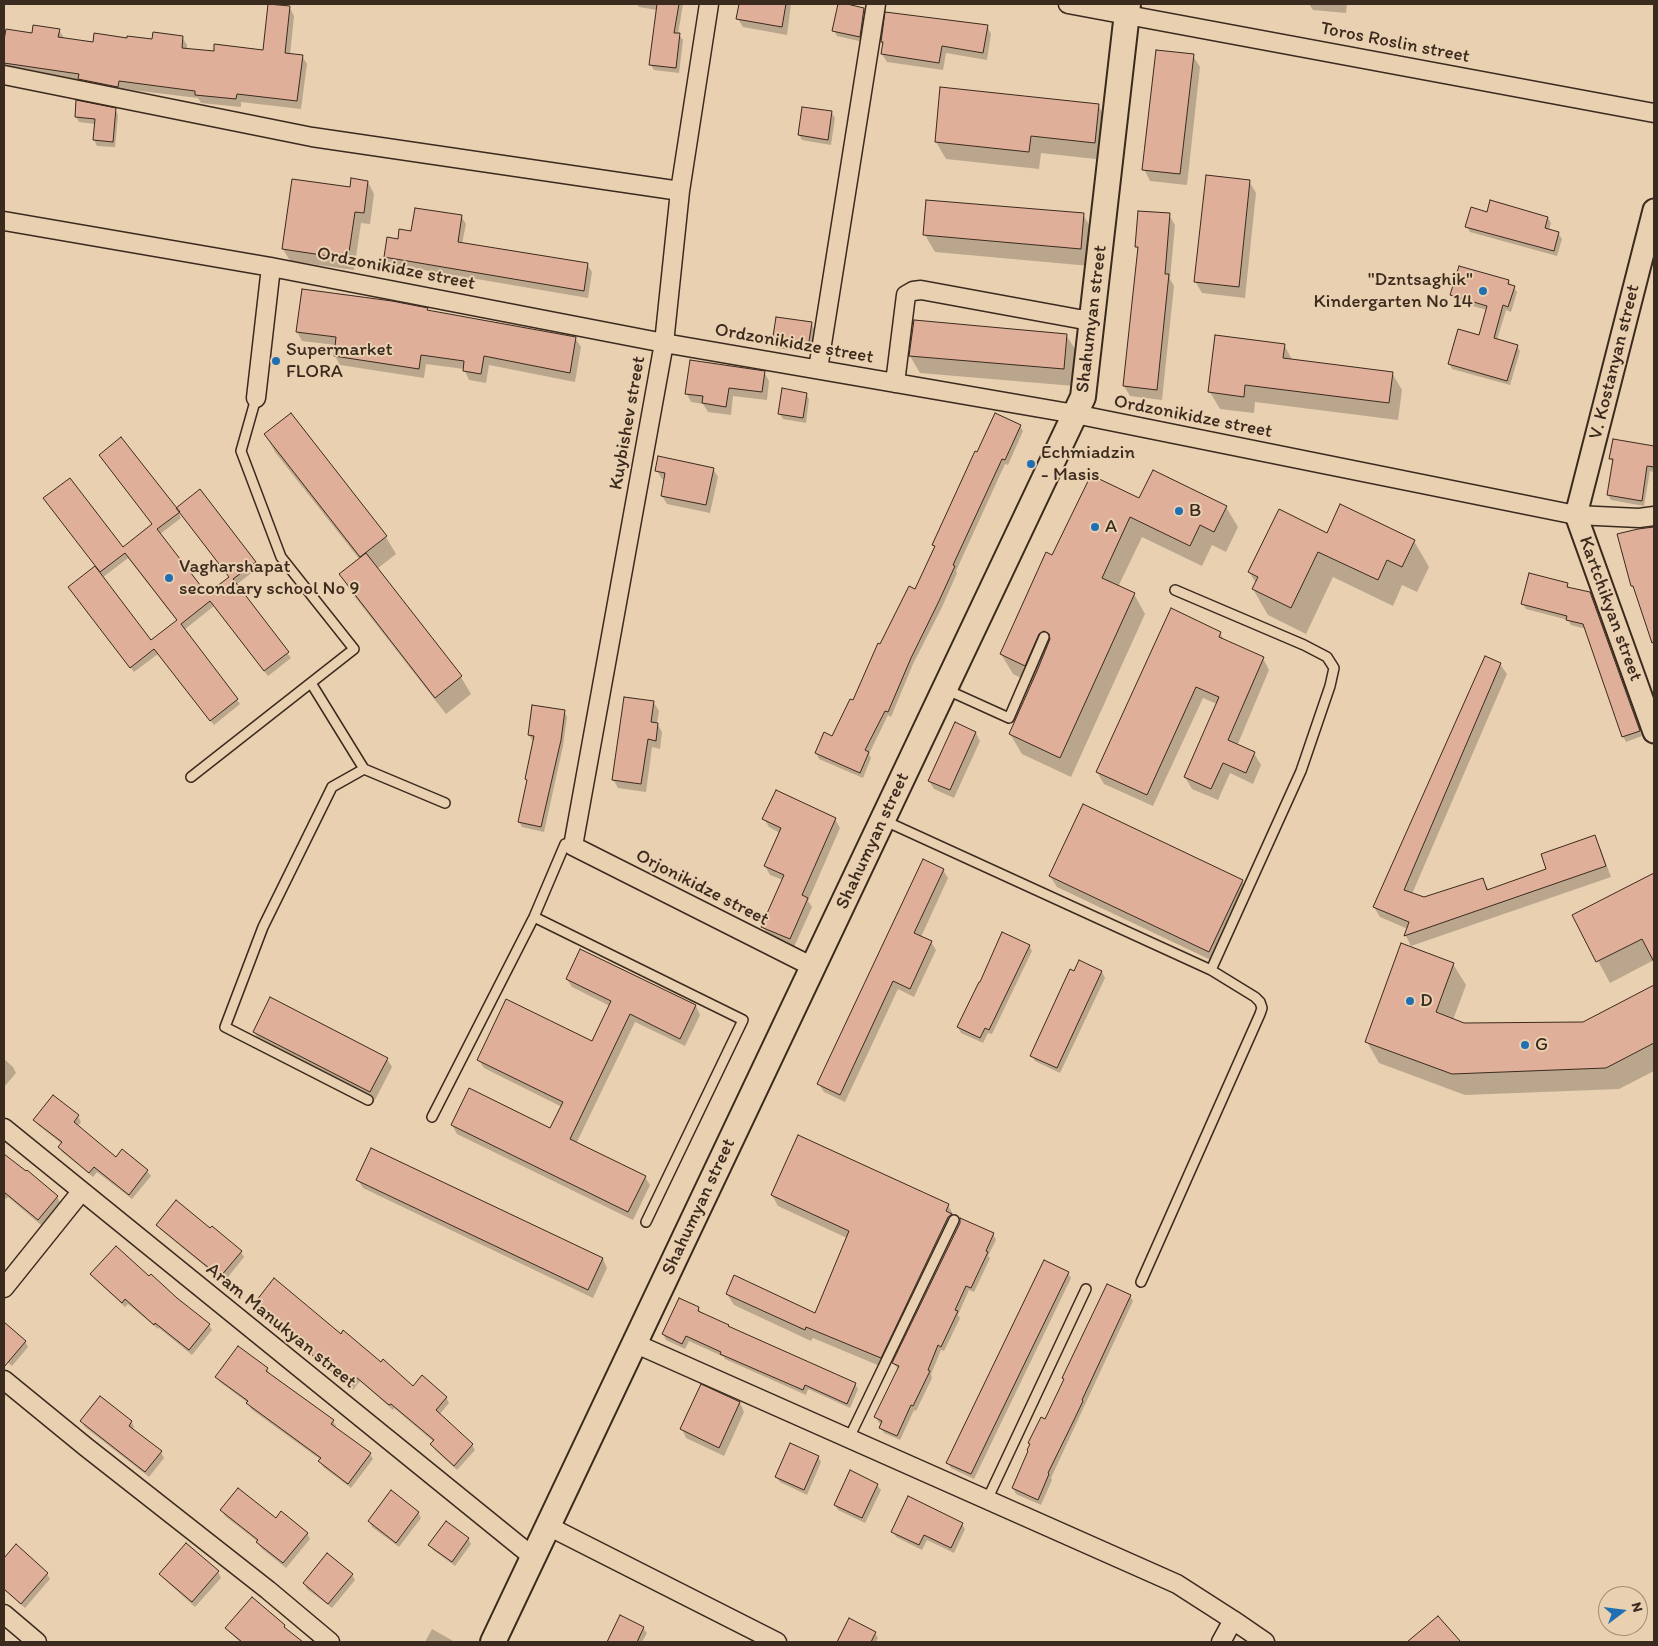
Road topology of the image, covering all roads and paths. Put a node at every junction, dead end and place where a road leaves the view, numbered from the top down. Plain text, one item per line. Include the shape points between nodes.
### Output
1 (709, 4) edge
2 (876, 4) edge
3 (1068, 4) edge
4 (1128, 9) edge
5 (4, 75) edge
6 (1654, 113) edge
7 (680, 191) junction
8 (1654, 210) edge
9 (4, 221) edge
10 (272, 267) junction
11 (1093, 320) junction
12 (664, 343) junction
13 (818, 369) junction
14 (895, 383) junction
15 (256, 398) joint
16 (1075, 414) junction
17 (1576, 515) junction
18 (1654, 516) edge
19 (1175, 590) dead end
20 (1044, 637) dead end
21 (311, 683) junction
22 (944, 689) junction
23 (1654, 732) edge
24 (364, 769) junction
25 (191, 777) dead end
26 (445, 803) dead end
27 (882, 820) junction
28 (569, 845) junction
29 (534, 917) junction
30 (813, 967) junction
31 (1211, 970) junction
32 (368, 1100) dead end
33 (432, 1117) dead end
34 (4, 1128) edge
35 (81, 1192) junction
36 (954, 1220) dead end
37 (646, 1222) dead end
38 (1140, 1282) dead end
39 (4, 1288) edge
40 (1086, 1289) dead end
41 (634, 1343) junction
42 (4, 1380) edge
43 (849, 1438) junction
44 (987, 1500) junction
45 (548, 1526) junction
46 (533, 1557) junction
47 (4, 1614) edge
48 (1233, 1620) junction
49 (38, 1642) edge
50 (330, 1642) edge
51 (493, 1642) edge
52 (777, 1642) edge
53 (1221, 1642) edge
54 (1265, 1642) edge

1 - 7 street, Kuybishev street
2 - 13 street
3 - 4 street, Toros Roslin street
4 - 6 street, Toros Roslin street
4 - 11 main road, Shahumyan street
5 - 7 street via 312,137
7 - 12 street, Kuybishev street
8 - 17 street, V. Kostanyan street
9 - 10 street, Ordzonikidze street
10 - 12 street, Ordzonikidze street
10 - 15 street
11 - 14 street via 913,291 906,296
11 - 16 main road, Shahumyan street via 1083,397
12 - 13 street, Ordzonikidze street
12 - 28 street, Kuybishev street
13 - 14 street, Ordzonikidze street
14 - 16 street, Ordzonikidze street
15 - 21 lane via 241,450 281,557 354,649
16 - 17 street, Ordzonikidze street
16 - 22 main road, Shahumyan street
17 - 18 street, Ordzonikidze street
17 - 23 street, Kartchikyan street
19 - 31 lane via 1304,645 1327,657 1334,668 1301,771
20 - 22 lane via 1009,718
21 - 24 lane
21 - 25 lane
22 - 27 main road, Shahumyan street
24 - 26 lane
24 - 32 lane via 332,787 263,927 224,1027
27 - 30 main road, Shahumyan street
27 - 31 lane
28 - 29 lane
28 - 30 street, Orjonikidze street
29 - 33 lane
29 - 37 lane via 743,1020
30 - 41 main road, Shahumyan street
31 - 38 lane via 1256,997 1262,1008
34 - 35 street, Aram Manukyan street
35 - 39 street
35 - 46 street, Aram Manukyan street
36 - 43 lane
40 - 44 lane
41 - 43 street
41 - 45 main road, Shahumyan street
42 - 50 street
43 - 44 street
44 - 48 street via 1177,1584
45 - 46 main road, Shahumyan street
45 - 52 street
46 - 51 main road, Shahumyan street
47 - 49 street
48 - 53 street
48 - 54 street

